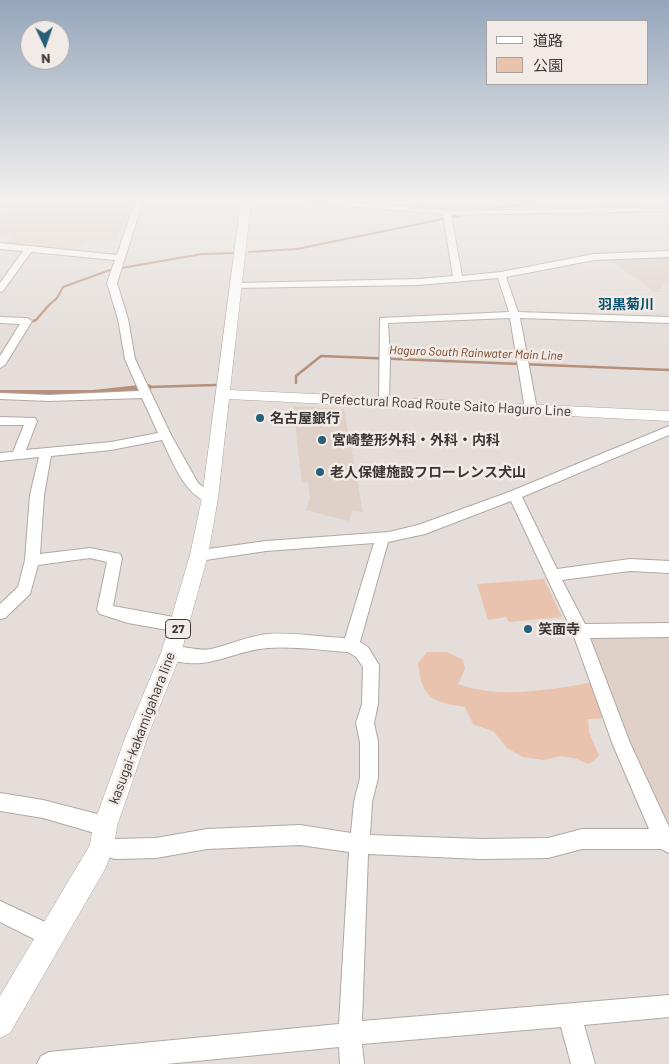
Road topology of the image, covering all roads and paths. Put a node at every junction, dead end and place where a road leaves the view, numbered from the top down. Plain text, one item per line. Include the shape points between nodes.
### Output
1 (28, 251) edge
2 (46, 251) edge
3 (122, 251) edge
4 (240, 251) edge
5 (453, 251) edge
6 (669, 254) edge
7 (119, 258) junction
8 (501, 275) junction
9 (458, 279) junction
10 (236, 286) junction
11 (0, 289) edge
12 (516, 315) junction
13 (0, 320) edge
14 (669, 320) edge
15 (0, 365) edge
16 (145, 389) junction
17 (223, 394) junction
18 (0, 396) edge
19 (383, 402) junction
20 (530, 409) junction
21 (669, 416) edge
22 (0, 421) edge
23 (669, 430) edge
24 (165, 435) junction
25 (46, 452) junction
26 (18, 455) junction
27 (0, 457) edge
28 (514, 495) junction
29 (210, 498) junction
30 (382, 538) junction
31 (199, 555) junction
32 (32, 560) junction
33 (669, 567) edge
34 (552, 575) junction
35 (0, 613) edge
36 (179, 625) junction
37 (580, 630) junction
38 (669, 630) edge
39 (351, 645) junction
40 (171, 653) junction
41 (0, 802) edge
42 (105, 826) junction
43 (667, 841) edge
44 (359, 844) junction
45 (102, 846) junction
46 (0, 911) edge
47 (52, 937) junction
48 (669, 1006) edge
49 (570, 1016) junction
50 (0, 1023) edge
51 (350, 1034) junction
52 (49, 1064) edge
53 (352, 1064) edge
54 (583, 1064) edge

1 - 11 street
2 - 7 street
3 - 7 street
4 - 10 main road, kasugai-kakamigahara line / 27
5 - 9 street
6 - 8 street via 594,257
7 - 16 street via 112,283 130,358
8 - 9 street
8 - 12 street
9 - 10 street
10 - 17 main road, kasugai-kakamigahara line / 27
12 - 14 street
12 - 19 street via 382,320 385,357
12 - 20 street via 526,364
13 - 15 street via 26,323
16 - 18 street via 49,398
16 - 24 street
17 - 19 main road, Prefectural Road Route Saito Haguro Line
17 - 29 main road, kasugai-kakamigahara line / 27
19 - 20 main road, Prefectural Road Route Saito Haguro Line
20 - 21 main road, Prefectural Road Route Saito Haguro Line
22 - 26 street via 31,421
23 - 28 street
24 - 25 street via 126,444
24 - 29 street via 193,486
25 - 26 street
25 - 32 street via 37,495
26 - 27 street
28 - 30 street via 420,530
28 - 34 street
29 - 31 main road, kasugai-kakamigahara line / 27
30 - 31 street via 266,546
30 - 39 street
31 - 36 main road, kasugai-kakamigahara line / 27
32 - 35 street via 25,590
32 - 36 street via 90,554 115,558 105,610
33 - 34 street via 630,565
34 - 37 street
36 - 40 main road, kasugai-kakamigahara line / 27
37 - 38 street
37 - 43 street via 622,745
39 - 40 street via 268,641 239,646 211,656
39 - 44 street via 362,652 371,665 370,704 365,723 369,742 369,778
40 - 42 main road, kasugai-kakamigahara line / 27
41 - 42 street via 43,808
42 - 45 main road, kasugai-kakamigahara line / 27
43 - 44 street via 582,839 548,848 481,849
44 - 45 street via 300,835 207,839 156,848 115,849
44 - 51 street
45 - 47 main road, kasugai-kakamigahara line / 27
46 - 47 street
47 - 50 main road, kasugai-kakamigahara line / 27
48 - 49 street
49 - 51 street
49 - 54 street
51 - 52 street
51 - 53 street

